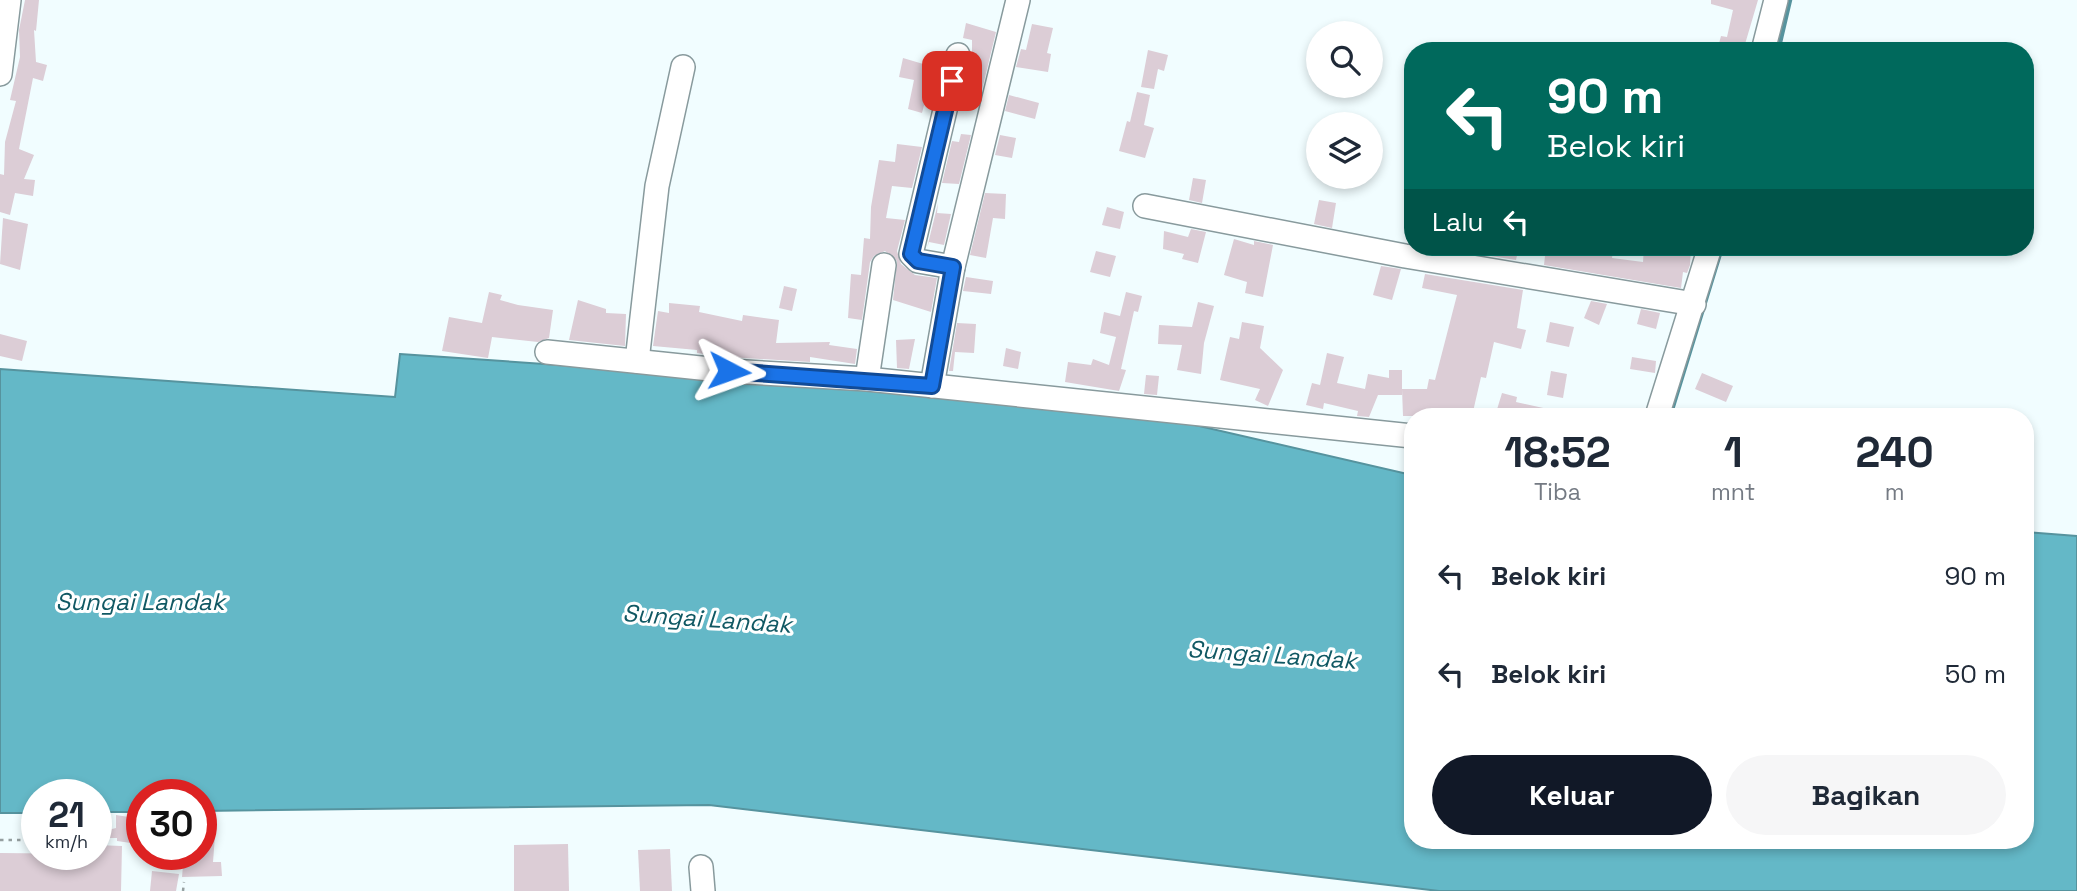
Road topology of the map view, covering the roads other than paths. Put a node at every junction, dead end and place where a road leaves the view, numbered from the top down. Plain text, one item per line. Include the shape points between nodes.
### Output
1 (9, 0) edge
2 (1018, 0) edge
3 (1776, 0) edge
4 (1765, 42) edge
5 (958, 55) dead end
6 (683, 67) dead end
7 (0, 74) edge
8 (1145, 206) dead end
9 (1404, 256) edge
10 (1405, 256) edge
11 (1707, 256) edge
12 (884, 265) dead end
13 (953, 267) junction
14 (1694, 304) junction
15 (547, 352) dead end
16 (637, 361) junction
17 (867, 379) junction
18 (932, 386) junction
19 (1660, 408) edge
20 (1404, 435) edge
21 (701, 867) dead end
22 (703, 891) edge

1 - 7 street
2 - 13 street
3 - 4 street
5 - 13 street via 911,254 918,261
6 - 16 street via 657,186
8 - 9 street
10 - 14 street
11 - 14 street
12 - 17 street
13 - 18 street
14 - 19 street
15 - 16 street
16 - 17 street
17 - 18 street
18 - 20 street
21 - 22 street

